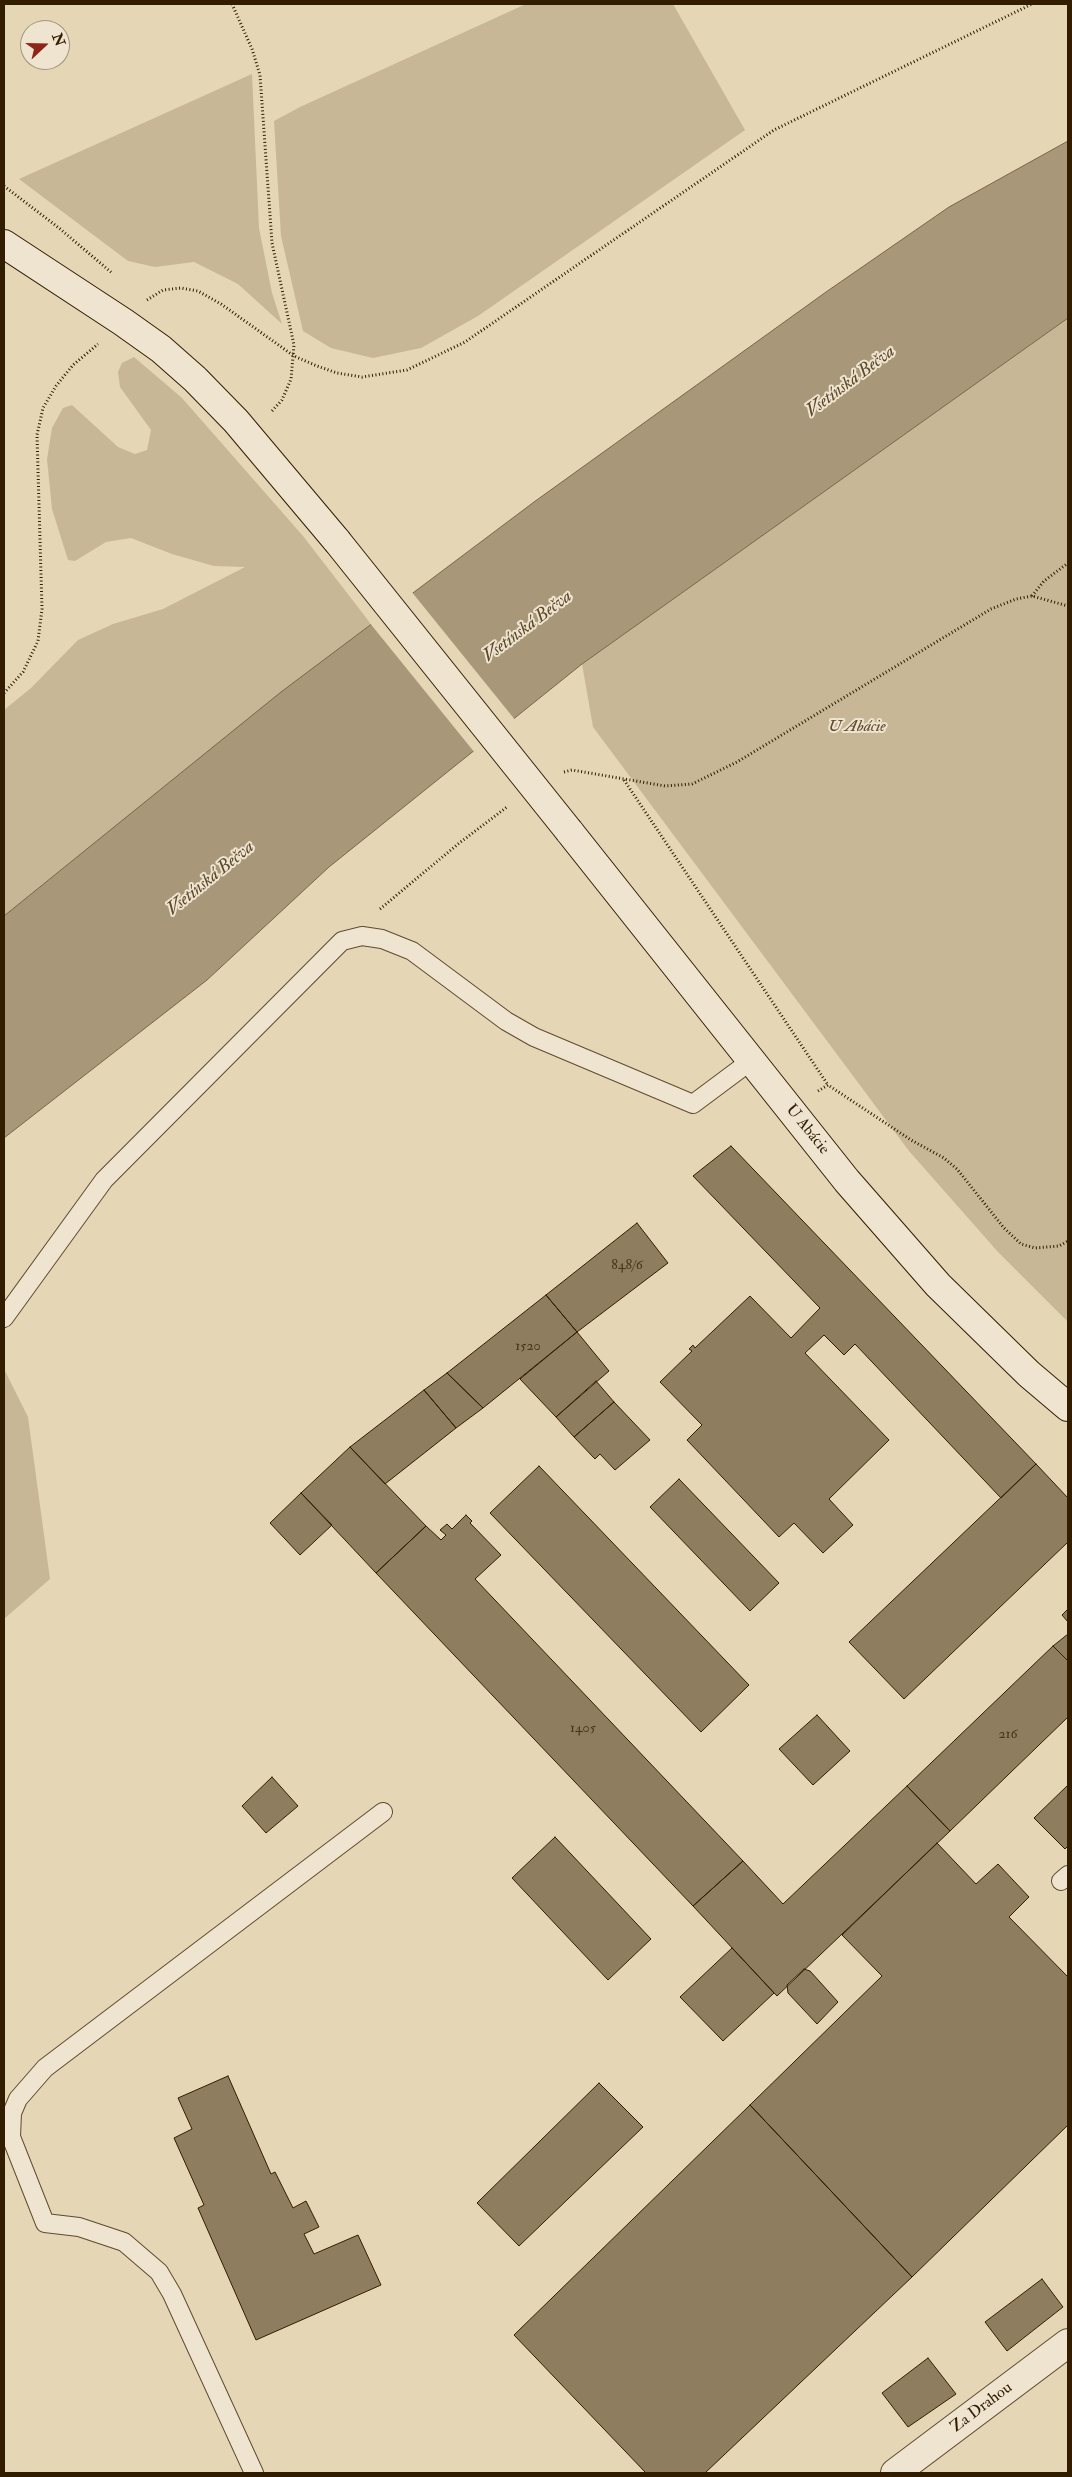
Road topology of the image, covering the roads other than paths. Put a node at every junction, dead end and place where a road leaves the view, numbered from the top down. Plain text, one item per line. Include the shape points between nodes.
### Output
1 (11, 251) edge
2 (752, 1060) junction
3 (4, 1318) edge
4 (1068, 1407) edge
5 (383, 1812) dead end
6 (1068, 2343) edge
7 (254, 2473) edge
8 (896, 2473) edge

1 - 2 main road, U Abácie, bridge via 161,350 236,421 338,541
2 - 3 lane via 692,1104 534,1037 506,1021 412,951 362,936 342,941 104,1180
2 - 4 main road, U Abácie via 847,1181 938,1285 1029,1374
5 - 7 lane via 45,2068 18,2099 12,2113 10,2138 45,2223 79,2227 124,2242 159,2272
6 - 8 main road, Za Drahou

